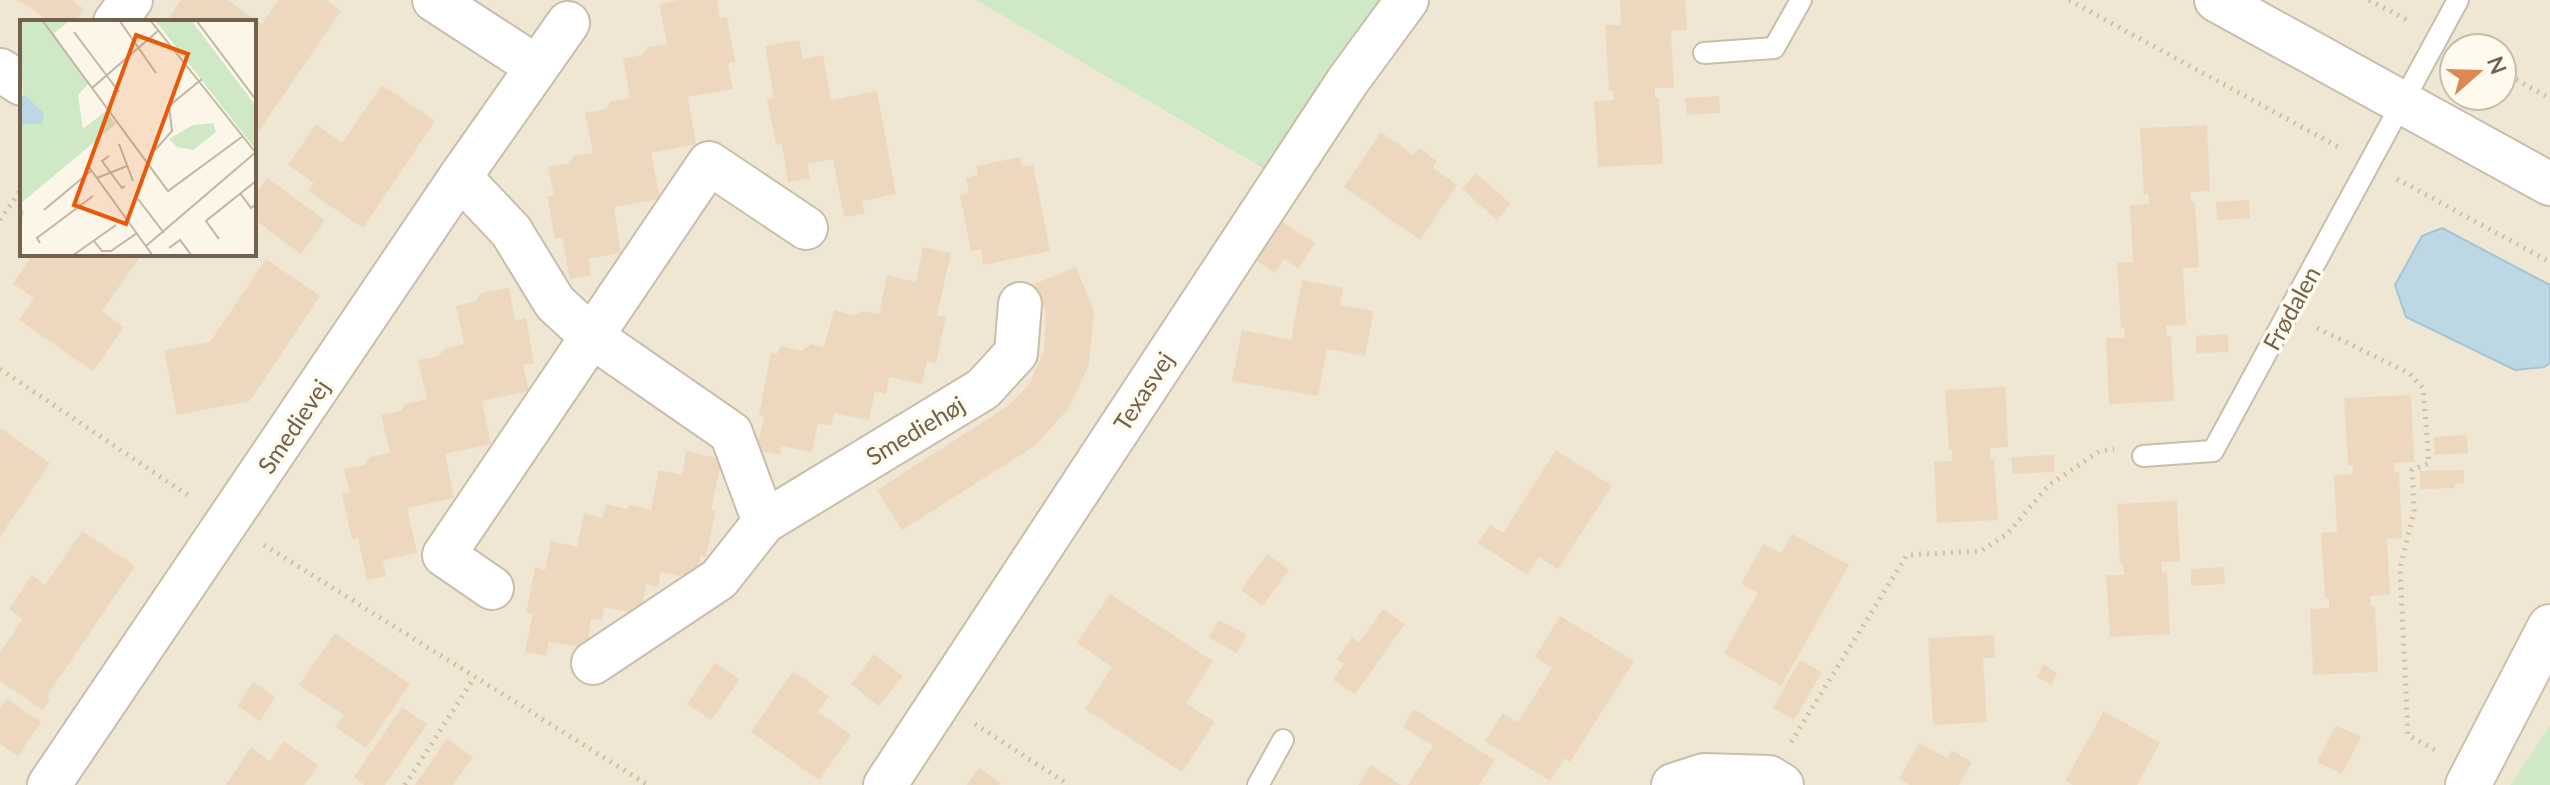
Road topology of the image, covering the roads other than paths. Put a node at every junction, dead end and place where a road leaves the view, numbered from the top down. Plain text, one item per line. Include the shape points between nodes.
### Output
1 (131, 0) edge
2 (434, 0) edge
3 (1407, 0) edge
4 (1801, 0) edge
5 (2216, 0) edge
6 (2458, 0) edge
7 (116, 20) edge
8 (568, 23) dead end
9 (1704, 53) dead end
10 (537, 67) junction
11 (0, 70) edge
12 (20, 83) edge
13 (2402, 103) junction
14 (460, 177) junction
15 (2550, 184) edge
16 (806, 228) dead end
17 (1020, 304) dead end
18 (591, 336) junction
19 (2143, 456) road end
20 (764, 522) junction
21 (492, 588) dead end
22 (2550, 627) edge
23 (593, 663) dead end
24 (1283, 740) dead end
25 (2471, 778) edge
26 (1776, 781) edge
27 (49, 785) edge
28 (885, 785) edge
29 (1258, 785) edge
30 (1673, 785) edge

1 - 7 street
2 - 10 street
3 - 28 street, Texasvej
4 - 9 lane via 1774,48
5 - 13 street
6 - 13 lane, Frødalen
8 - 10 street, Smedievej
10 - 14 street, Smedievej
11 - 12 street
13 - 15 street
13 - 19 lane, Frødalen via 2213,451
14 - 18 street via 511,231 555,303
14 - 27 street, Smedievej
16 - 18 street via 709,163
17 - 20 street, Smediehøj via 1016,353 983,389
18 - 20 street via 731,433
18 - 21 street via 444,555
20 - 23 street, Smediehøj via 719,579
22 - 25 street
24 - 29 lane
26 - 30 street via 1704,775

